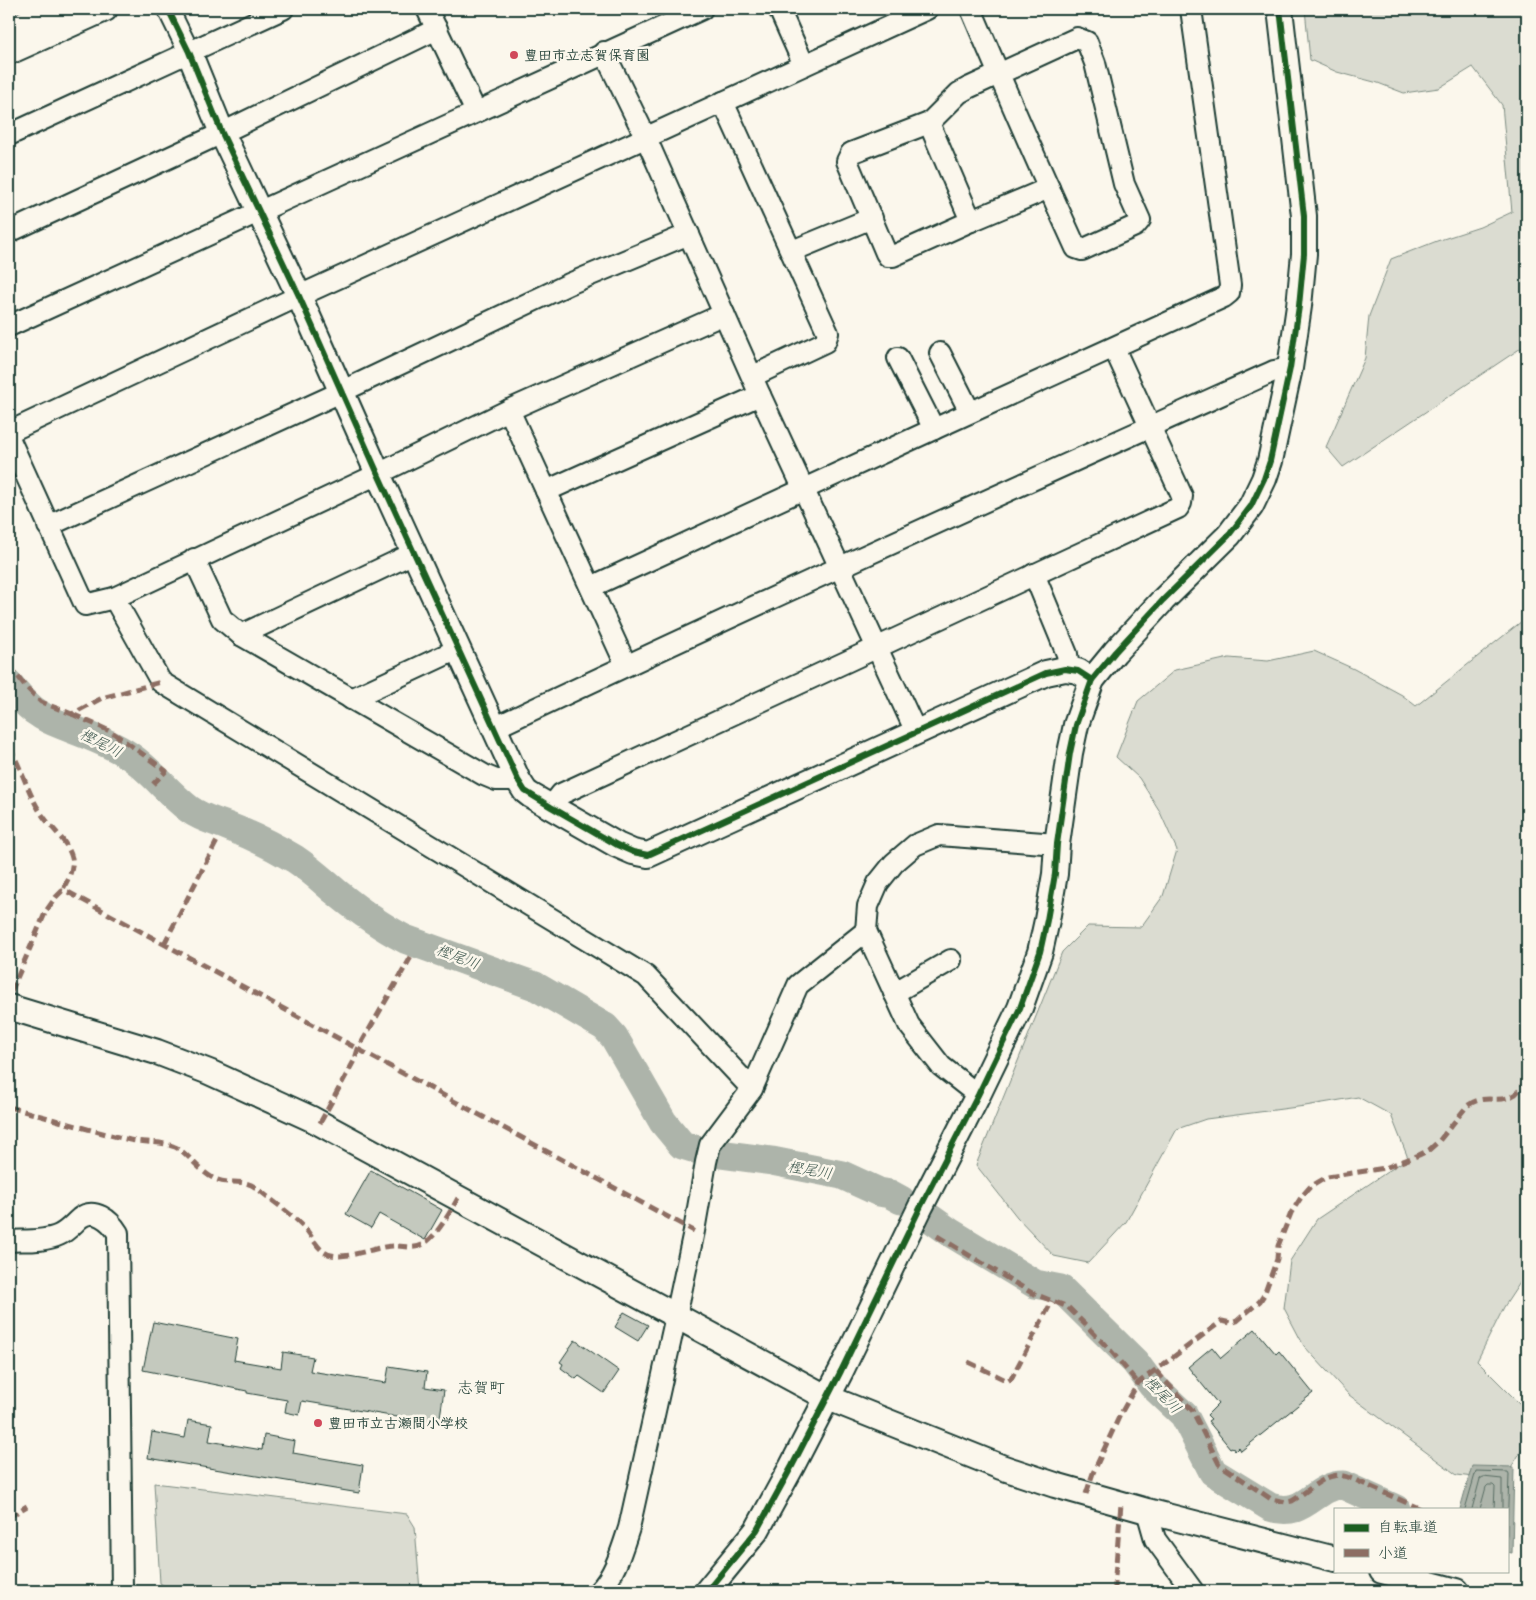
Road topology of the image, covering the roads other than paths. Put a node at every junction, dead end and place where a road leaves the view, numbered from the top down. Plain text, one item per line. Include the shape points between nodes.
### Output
1 (55, 9) edge
2 (106, 9) edge
3 (168, 9) edge
4 (283, 9) edge
5 (427, 9) edge
6 (702, 9) edge
7 (779, 9) edge
8 (927, 9) edge
9 (970, 9) edge
10 (1191, 9) edge
11 (1280, 9) edge
12 (678, 14) edge
13 (437, 28) junction
14 (9, 30) edge
15 (9, 52) edge
16 (189, 52) junction
17 (604, 52) junction
18 (804, 65) junction
19 (998, 73) junction
20 (723, 102) junction
21 (476, 112) junction
22 (929, 124) junction
23 (222, 133) junction
24 (9, 135) edge
25 (646, 138) junction
26 (1049, 188) junction
27 (259, 212) junction
28 (872, 218) junction
29 (971, 221) junction
30 (9, 232) edge
31 (689, 234) junction
32 (792, 251) junction
33 (299, 296) junction
34 (724, 314) junction
35 (9, 326) edge
36 (1114, 348) junction
37 (940, 353) dead end
38 (898, 358) dead end
39 (1290, 368) junction
40 (752, 376) junction
41 (341, 392) junction
42 (760, 395) junction
43 (509, 410) junction
44 (970, 412) junction
45 (1150, 427) junction
46 (934, 428) junction
47 (9, 432) edge
48 (9, 438) edge
49 (378, 474) junction
50 (804, 489) junction
51 (546, 491) junction
52 (48, 526) junction
53 (414, 553) junction
54 (194, 559) junction
55 (840, 568) junction
56 (1034, 574) junction
57 (591, 587) junction
58 (114, 598) junction
59 (241, 635) junction
60 (876, 648) junction
61 (458, 649) junction
62 (626, 665) junction
63 (1069, 670) junction
64 (1092, 680) junction
65 (351, 699) junction
66 (494, 728) junction
67 (916, 732) junction
68 (518, 780) junction
69 (551, 808) junction
70 (1057, 844) junction
71 (866, 931) junction
72 (951, 960) dead end
73 (894, 993) junction
74 (9, 1007) edge
75 (752, 1089) junction
76 (978, 1095) junction
77 (9, 1241) edge
78 (676, 1316) junction
79 (826, 1397) junction
80 (1147, 1511) junction
81 (1334, 1559) edge
82 (1389, 1579) edge
83 (122, 1591) edge
84 (599, 1591) edge
85 (707, 1591) edge
86 (1192, 1591) edge
87 (1457, 1591) edge

1 - 14 street
2 - 15 street
3 - 16 street
4 - 16 street
5 - 13 street
6 - 12 street
7 - 18 street
8 - 18 street
9 - 19 street
10 - 36 street via 1229,292
11 - 39 street via 1304,216 1304,254
12 - 17 street
13 - 21 street
13 - 23 street
16 - 23 street
16 - 24 street
17 - 21 street
17 - 25 street
18 - 20 street
19 - 22 street via 959,93
19 - 26 street
19 - 26 street via 1076,38 1087,42 1096,63 1124,184 1140,220 1136,226 1082,250 1076,248
20 - 25 street
20 - 32 street
21 - 27 street
22 - 28 street via 848,157
22 - 29 street
23 - 27 street
23 - 30 street
25 - 31 street
25 - 33 street
26 - 29 street
27 - 33 street
27 - 35 street
28 - 29 street via 888,256
28 - 32 street
31 - 34 street
31 - 41 street via 569,284
32 - 40 street via 828,333 827,338 825,342
33 - 41 street
33 - 47 street
34 - 40 street
34 - 43 street
36 - 44 street
36 - 45 street
37 - 44 street
38 - 46 street
39 - 45 street via 1274,371
39 - 64 street via 1270,461 1251,506 1229,535 1163,600
40 - 42 street
41 - 49 street
41 - 52 street
42 - 50 street
42 - 51 street
43 - 49 street
43 - 51 street
44 - 46 street
45 - 55 street
45 - 56 street via 1182,496 1178,508
46 - 50 street
48 - 52 street
49 - 53 street
49 - 54 street
50 - 55 street
50 - 57 street
51 - 57 street
52 - 58 street via 85,605
53 - 59 street
53 - 61 street
54 - 58 street
54 - 59 street via 222,619
55 - 60 street
55 - 62 street
56 - 60 street
56 - 63 street via 1067,654
57 - 62 street
58 - 75 street via 161,682 646,976
59 - 65 street
60 - 67 street
60 - 69 street via 561,794
61 - 65 street
61 - 66 street
62 - 66 street
63 - 64 street via 1078,671
63 - 67 street via 1046,673
64 - 70 street via 1076,725
65 - 68 street via 484,775 496,780
66 - 68 street
67 - 69 street via 648,854 618,845
68 - 69 street via 529,794
70 - 71 street via 939,835 915,845 878,883 868,906
70 - 76 street via 1055,874 1040,952 1020,1008
71 - 73 street
71 - 75 street via 798,985
72 - 73 street
73 - 76 street via 909,1025 941,1066
74 - 78 street via 156,1052 249,1089 364,1146
75 - 78 street via 708,1154
76 - 79 street
77 - 83 street via 50,1238 88,1214 105,1218 118,1233
78 - 79 street
78 - 84 street via 629,1528 611,1575
79 - 80 street via 1001,1467
79 - 85 street via 757,1530
80 - 81 street
80 - 86 street via 1155,1539
82 - 87 street

